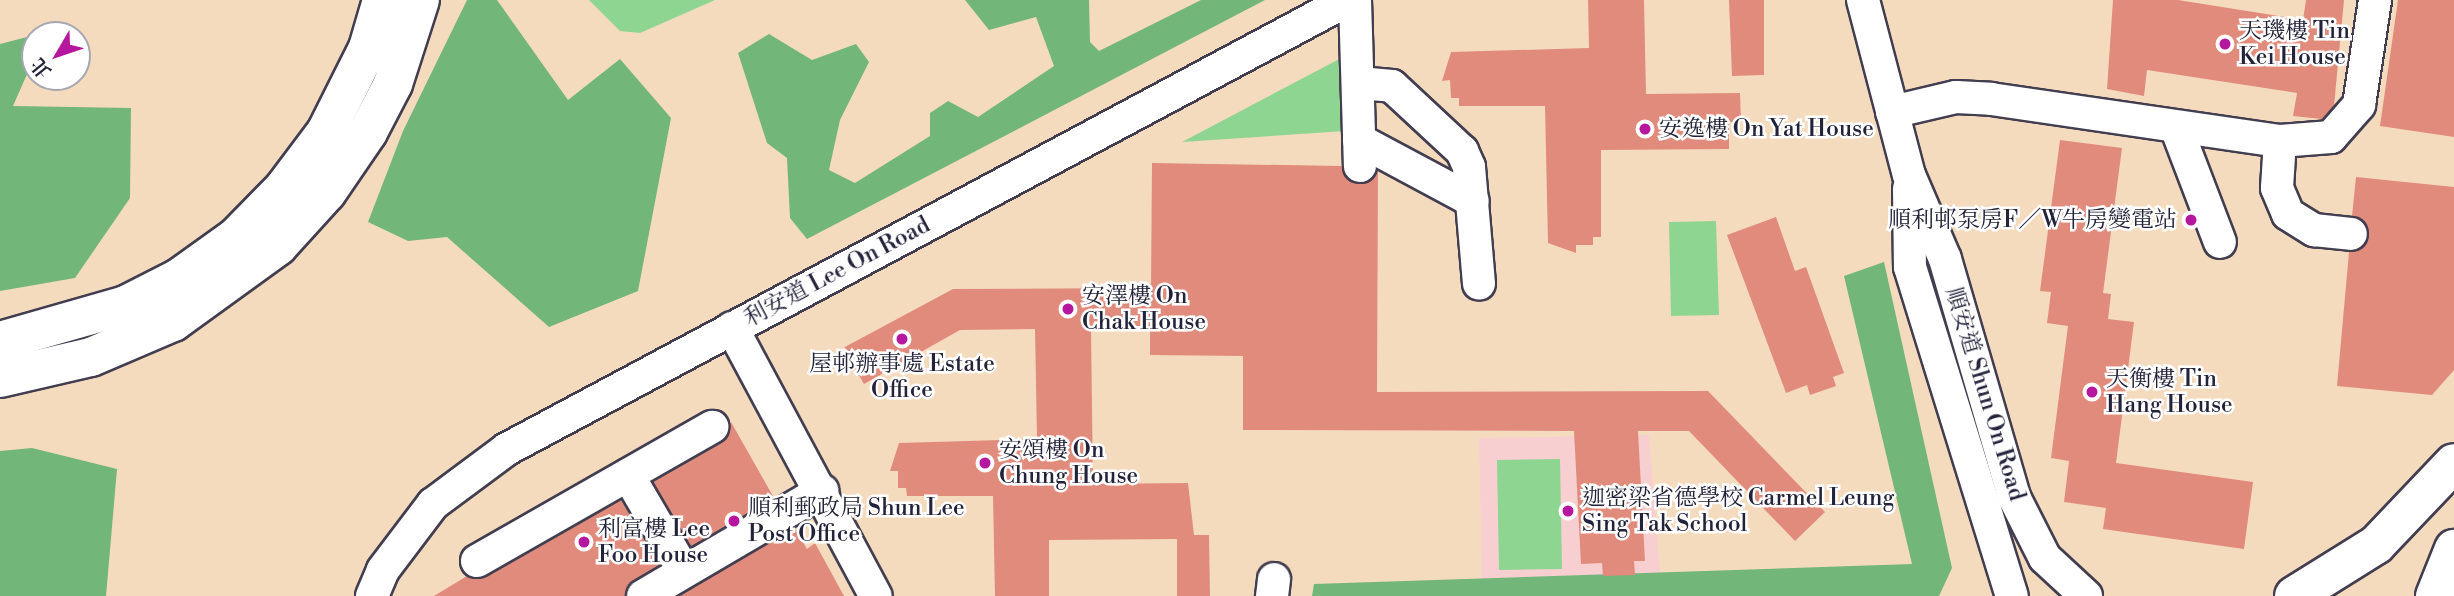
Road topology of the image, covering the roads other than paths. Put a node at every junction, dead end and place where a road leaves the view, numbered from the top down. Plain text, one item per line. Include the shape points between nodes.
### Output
1 (382, 0) edge
2 (420, 0) edge
3 (1348, 0) edge
4 (1355, 0) edge
5 (1863, 0) edge
6 (2375, 0) edge
7 (1359, 83) junction
8 (1892, 112) junction
9 (2176, 127) junction
10 (2280, 141) junction
11 (1909, 175) junction
12 (1473, 201) junction
13 (2351, 234) dead end
14 (2220, 242) dead end
15 (1479, 284) dead end
16 (133, 321) junction
17 (732, 328) junction
18 (0, 341) edge
19 (0, 378) edge
20 (712, 426) dead end
21 (2454, 463) edge
22 (628, 475) junction
23 (822, 491) junction
24 (2454, 549) edge
25 (477, 561) dead end
26 (684, 571) junction
27 (372, 596) edge
28 (643, 596) edge
29 (876, 596) edge
30 (2012, 596) edge
31 (2086, 596) edge
32 (2294, 596) edge
33 (2435, 596) edge

1 - 16 main road via 353,82 299,171 218,251
2 - 16 main road via 382,107 327,192 228,288
3 - 17 street, 利安道 Lee On Road
4 - 7 street
5 - 8 street, 順安道 Shun On Road
6 - 10 street via 2364,85 2348,124 2331,137
7 - 12 street via 1392,86 1462,151
7 - 12 street via 1359,153
8 - 9 street via 1956,97
8 - 11 street, 順安道 Shun On Road
9 - 10 street
9 - 14 street
10 - 13 street via 2283,202 2300,224
11 - 30 street, 順安道 Shun On Road via 1910,267
11 - 31 street, 順安道 Shun On Road via 1945,258 2028,531 2045,558
12 - 15 street
16 - 18 main road
16 - 19 main road via 65,365
17 - 23 street
17 - 27 street, 利安道 Lee On Road via 462,478 405,536
20 - 22 street
21 - 32 main road via 2376,545
22 - 25 street
22 - 26 street
23 - 26 street via 721,558
23 - 29 street
24 - 33 main road
26 - 28 street

